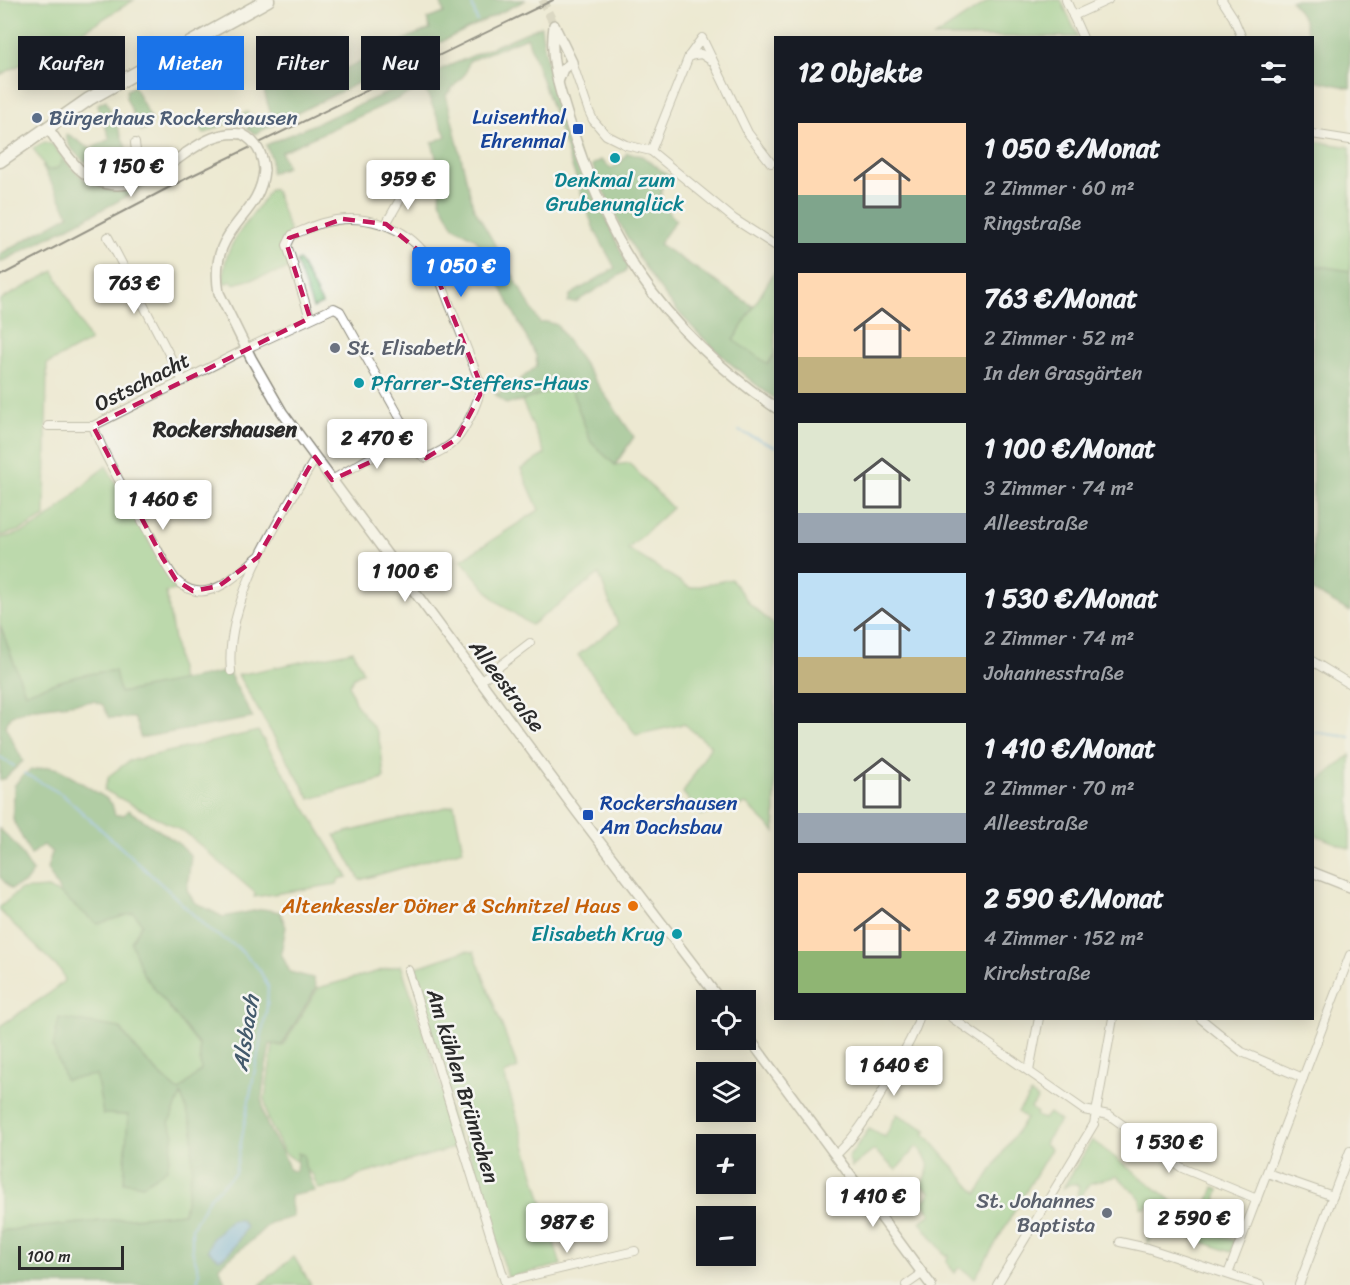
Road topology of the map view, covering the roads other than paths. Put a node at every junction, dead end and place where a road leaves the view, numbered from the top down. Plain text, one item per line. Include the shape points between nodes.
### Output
1 (268, 0) edge
2 (1066, 0) edge
3 (1108, 0) edge
4 (1222, 0) edge
5 (1073, 16) junction
6 (1082, 36) edge
7 (1241, 36) edge
8 (689, 57) junction
9 (572, 62) junction
10 (714, 62) junction
11 (558, 81) junction
12 (47, 127) junction
13 (1314, 134) edge
14 (1350, 140) edge
15 (135, 143) dead end
16 (651, 151) junction
17 (0, 161) edge
18 (771, 163) dead end
19 (149, 178) junction
20 (408, 185) dead end
21 (386, 224) junction
22 (108, 237) dead end
23 (774, 245) edge
24 (310, 318) junction
25 (247, 349) junction
26 (183, 381) junction
27 (774, 407) edge
28 (48, 426) dead end
29 (93, 426) junction
30 (413, 442) junction
31 (317, 460) junction
32 (332, 480) junction
33 (258, 557) junction
34 (530, 643) dead end
35 (1314, 662) edge
36 (231, 671) dead end
37 (480, 681) junction
38 (1350, 684) edge
39 (1314, 873) edge
40 (1350, 887) edge
41 (1350, 955) edge
42 (408, 970) dead end
43 (712, 990) edge
44 (918, 1020) edge
45 (1039, 1020) edge
46 (1113, 1020) edge
47 (1202, 1020) edge
48 (966, 1023) edge
49 (756, 1047) edge
50 (1029, 1071) junction
51 (1303, 1078) junction
52 (1095, 1113) junction
53 (1350, 1151) edge
54 (836, 1155) junction
55 (1267, 1173) junction
56 (1333, 1196) junction
57 (1257, 1199) junction
58 (1120, 1242) dead end
59 (635, 1251) dead end
60 (923, 1273) junction
61 (1228, 1274) junction
62 (506, 1284) edge
63 (906, 1285) edge
64 (931, 1285) edge
65 (997, 1285) edge
66 (1260, 1285) edge
67 (1299, 1285) edge

1 - 12 main road via 107,88
2 - 5 street
3 - 5 street
4 - 7 street
5 - 6 street
8 - 10 street via 701,54
8 - 10 street via 702,38
8 - 16 street
9 - 11 street via 563,69
9 - 11 street via 553,23 551,53
9 - 16 street via 599,129 619,143
10 - 18 street via 748,133
11 - 27 street via 586,167 638,273 699,345
12 - 17 main road
12 - 19 street, Alleestraße via 79,168 96,180 113,185
13 - 14 street
15 - 19 street
16 - 23 street via 726,212
19 - 25 street, Alleestraße, bridge via 216,136 242,134 257,147 263,158 261,188 231,230 217,264 219,293
20 - 21 street
21 - 24 street via 355,218 322,223 292,235 287,245
21 - 30 street via 421,248 430,260 481,385 476,405 457,439 426,458
22 - 26 street
24 - 25 street, Ostschacht
24 - 30 street, Ostschacht via 334,308 340,311
25 - 26 street, Ostschacht
25 - 31 street, Alleestraße via 273,398
26 - 29 street, Ostschacht
28 - 29 street, Ostschacht
29 - 33 street via 111,466 176,580 193,591 209,591
30 - 32 street via 366,460
31 - 32 street, Alleestraße
31 - 33 street
32 - 37 street, Alleestraße
33 - 36 street via 240,605 230,655
34 - 37 street
35 - 38 street
37 - 43 street, Alleestraße
39 - 40 street
41 - 51 street
42 - 62 street, Am kühlen Brünnchen
44 - 54 street via 878,1100 851,1141
45 - 50 street
46 - 52 street
47 - 51 street via 1242,1052
48 - 50 street
49 - 54 street
50 - 52 street via 1084,1110
51 - 55 street
52 - 57 street via 1109,1115 1182,1168
52 - 65 street via 1094,1124
53 - 56 street
54 - 60 street
55 - 56 street
55 - 57 street
56 - 67 street
57 - 61 street
58 - 61 street
59 - 62 street, Am kühlen Brünnchen
60 - 63 street
60 - 64 street
61 - 66 street

